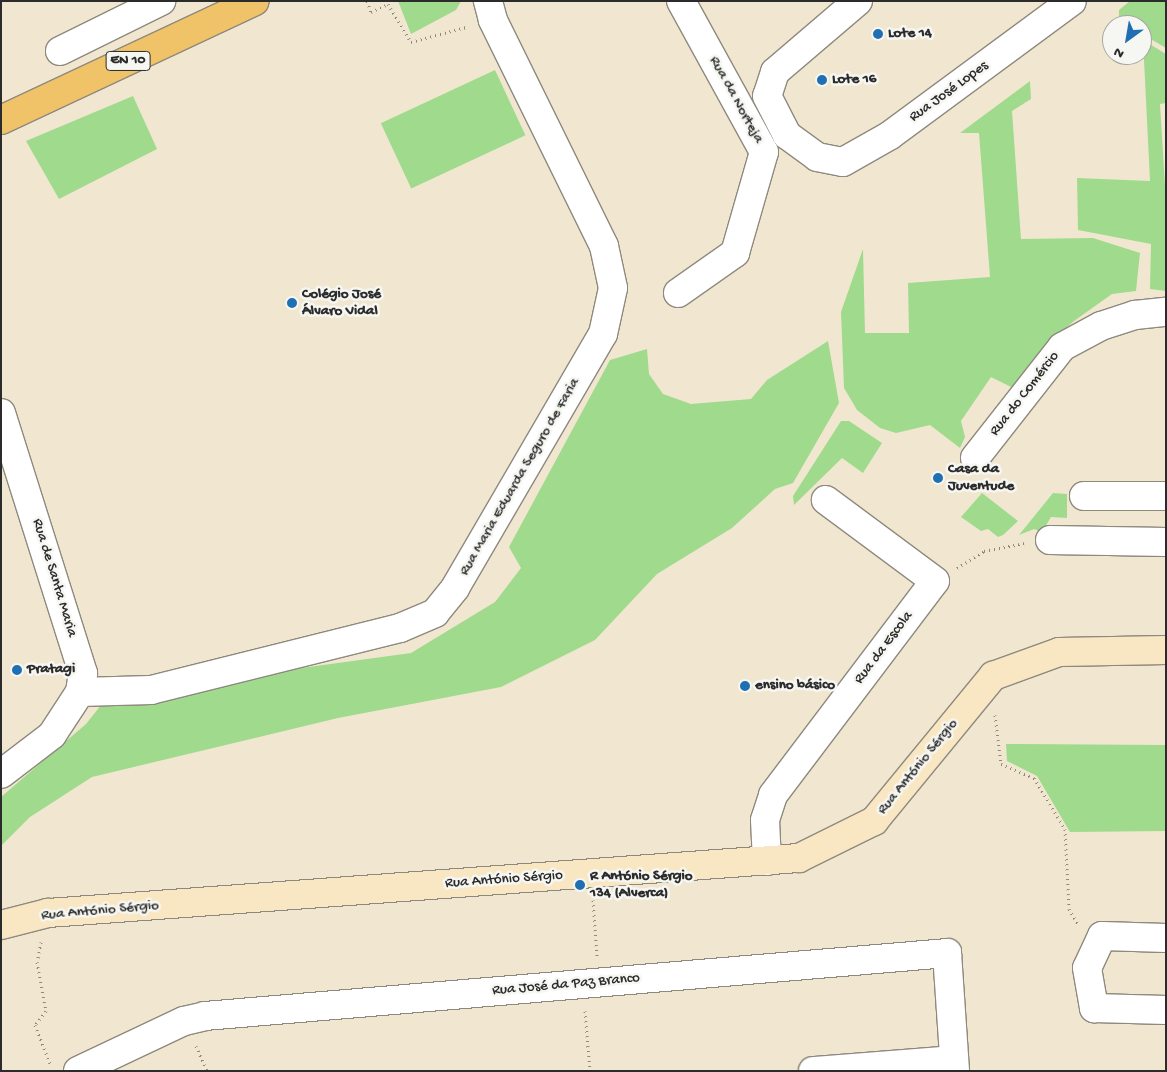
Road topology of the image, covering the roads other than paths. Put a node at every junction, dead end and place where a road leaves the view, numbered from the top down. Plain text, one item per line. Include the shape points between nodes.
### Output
1 (161, 1) edge
2 (255, 1) edge
3 (681, 1) edge
4 (858, 1) edge
5 (1072, 1) edge
6 (491, 10) edge
7 (60, 51) dead end
8 (1, 120) edge
9 (678, 293) dead end
10 (1166, 312) edge
11 (1, 413) edge
12 (975, 458) dead end
13 (1084, 496) dead end
14 (1166, 496) edge
15 (826, 500) dead end
16 (1050, 540) road end
17 (1166, 542) edge
18 (1166, 650) edge
19 (80, 692) junction
20 (1, 774) edge
21 (767, 861) junction
22 (1, 925) edge
23 (1166, 938) edge
24 (1166, 1010) edge
25 (954, 1066) edge
26 (78, 1071) edge
27 (813, 1071) edge

1 - 7 street
2 - 8 main road, EN 10
3 - 9 street, Rua da Norteja via 764,152 735,253
4 - 5 street, Rua José Lopes via 775,72 767,96 787,135 817,157 842,162 890,136
6 - 19 street, Rua Maria Eduarda Seguro de Faria via 604,246 613,288 603,334 455,588 435,613 400,628 151,690
10 - 12 street, Rua do Comércio via 1135,315 1101,326 1062,347
11 - 19 street, Rua de Santa Maria via 83,672
13 - 14 street
15 - 21 street, Rua da Escola via 936,581 773,795 765,820
16 - 17 street
18 - 21 main road, Rua António Sérgio via 1059,652 993,676 874,821 799,858
19 - 20 street, Rua de Santa Maria via 52,735
21 - 22 main road, Rua António Sérgio via 48,913
23 - 24 street via 1102,936 1087,968 1094,1008
25 - 26 street, Rua José da Paz Branco via 947,953 205,1016 184,1021
25 - 27 street

